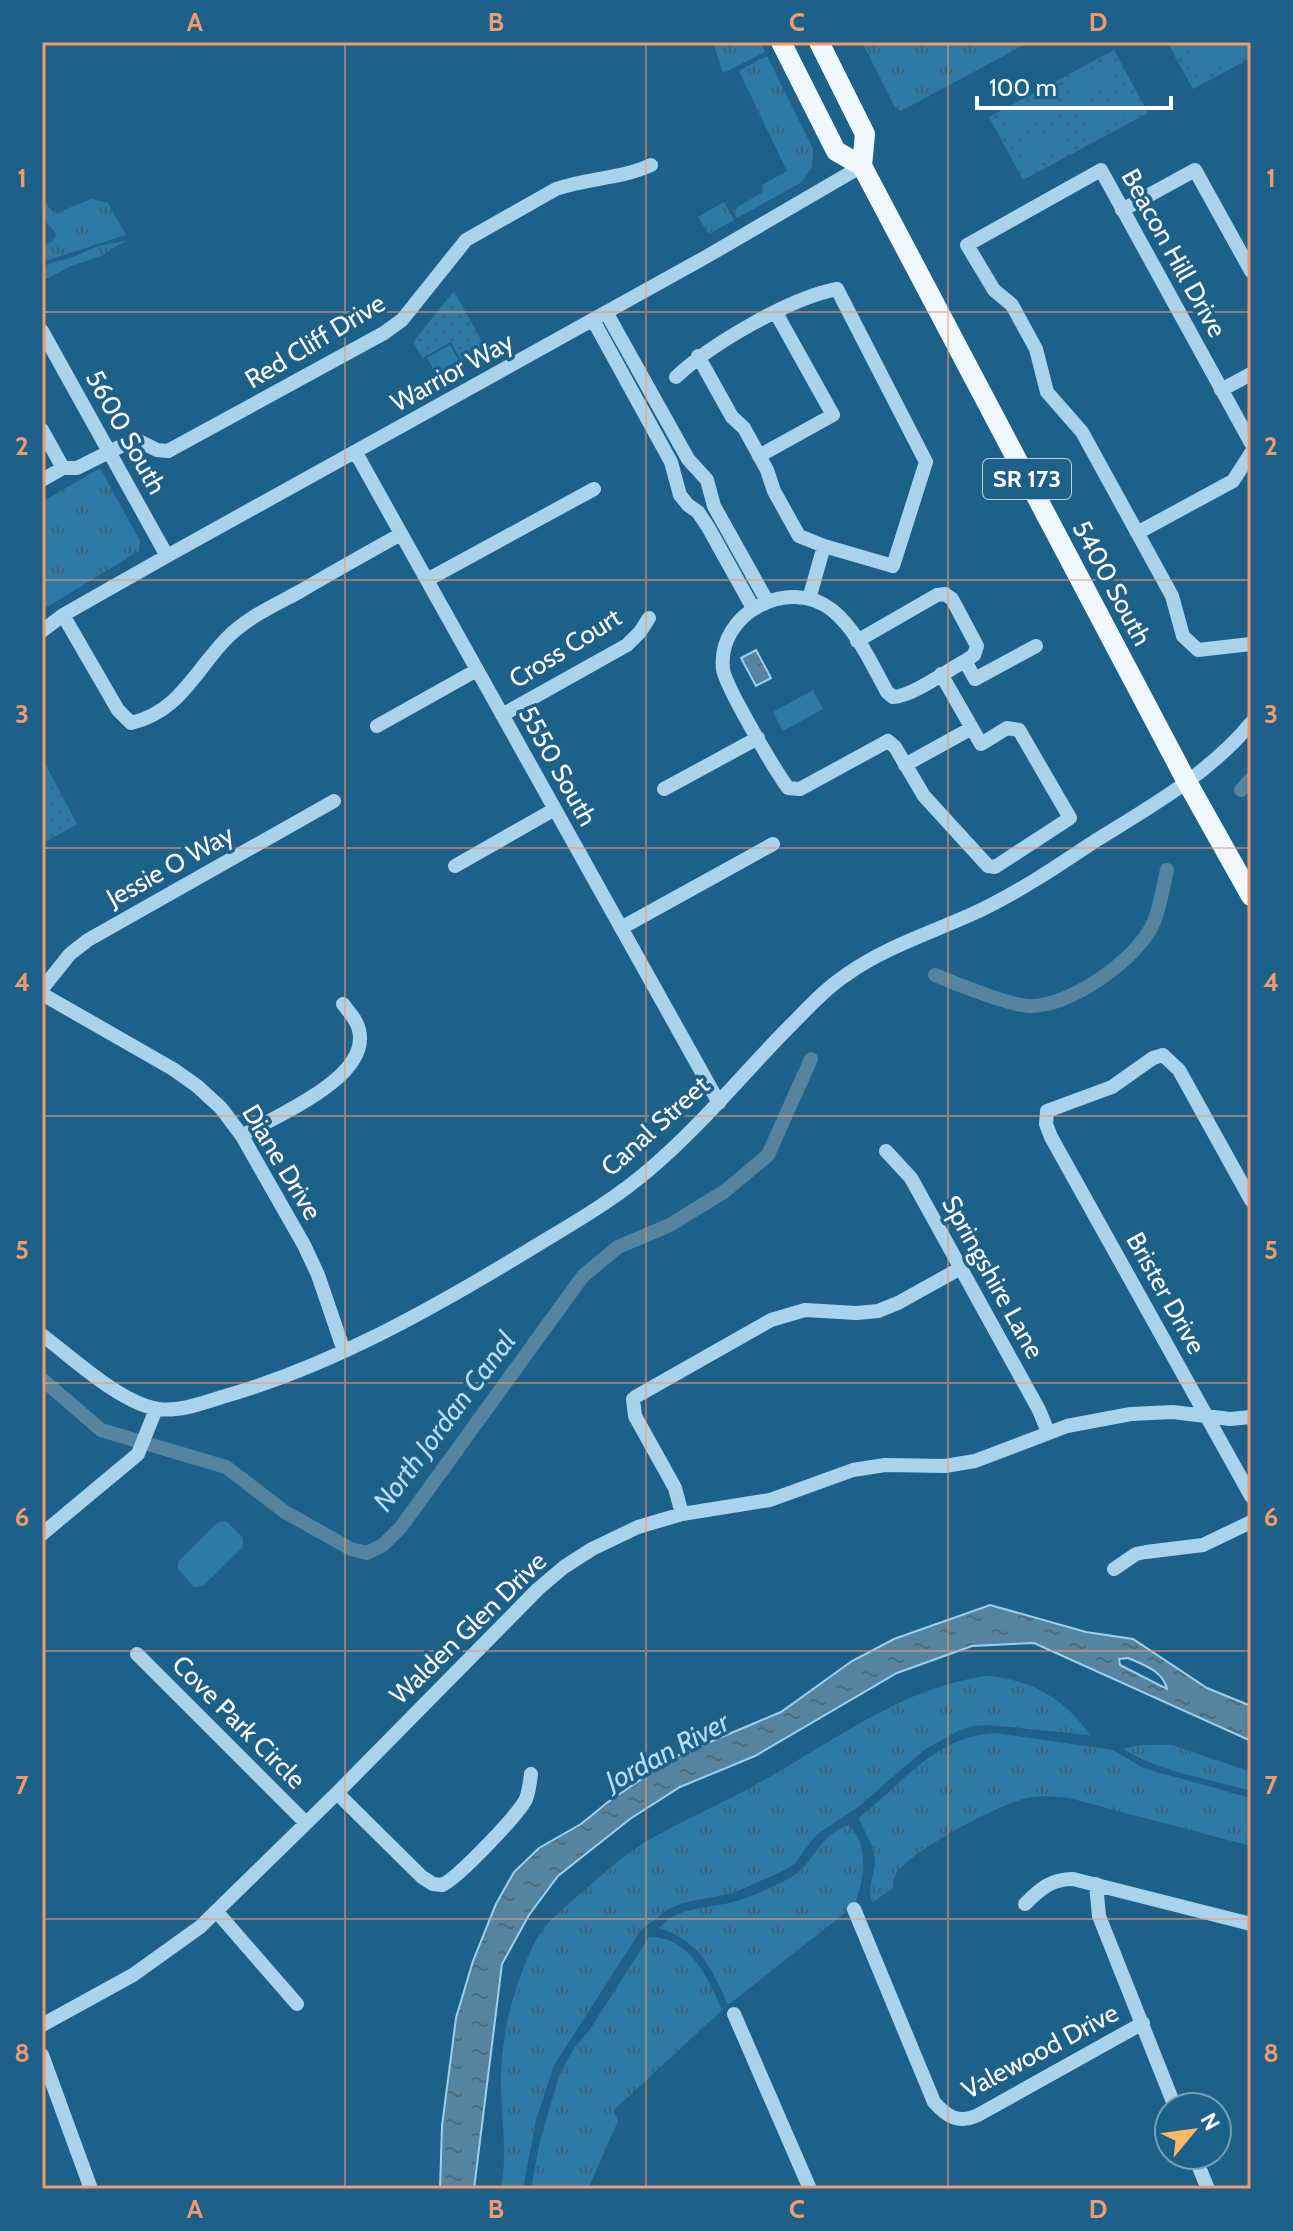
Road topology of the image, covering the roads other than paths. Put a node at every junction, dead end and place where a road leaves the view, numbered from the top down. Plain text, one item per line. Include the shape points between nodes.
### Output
1 (781, 42) edge
2 (819, 42) edge
3 (651, 165) dead end
4 (862, 166) junction
5 (1122, 210) junction
6 (1251, 271) edge
7 (776, 313) junction
8 (600, 316) junction
9 (42, 331) edge
10 (698, 356) junction
11 (1251, 374) edge
12 (676, 377) dead end
13 (1221, 390) junction
14 (42, 430) edge
15 (1251, 443) edge
16 (109, 451) junction
17 (356, 453) junction
18 (1251, 453) edge
19 (759, 456) junction
20 (63, 468) junction
21 (1246, 474) edge
22 (42, 480) edge
23 (594, 489) dead end
24 (1137, 533) junction
25 (401, 534) junction
26 (824, 546) junction
27 (167, 556) junction
28 (427, 580) junction
29 (809, 599) junction
30 (760, 605) junction
31 (63, 615) junction
32 (649, 618) dead end
33 (42, 631) edge
34 (857, 641) junction
35 (1251, 644) edge
36 (1036, 646) dead end
37 (965, 661) junction
38 (477, 670) junction
39 (941, 674) junction
40 (502, 715) junction
41 (1251, 723) edge
42 (377, 726) dead end
43 (972, 728) junction
44 (758, 738) junction
45 (905, 765) junction
46 (1187, 782) junction
47 (664, 789) dead end
48 (334, 801) dead end
49 (555, 809) junction
50 (773, 844) dead end
51 (455, 866) dead end
52 (1251, 896) edge
53 (621, 928) junction
54 (42, 992) edge
55 (343, 1004) dead end
56 (719, 1103) junction
57 (242, 1136) junction
58 (886, 1151) dead end
59 (1251, 1200) edge
60 (961, 1268) junction
61 (42, 1335) edge
62 (344, 1351) junction
63 (156, 1409) junction
64 (1207, 1417) junction
65 (1251, 1417) edge
66 (1048, 1432) junction
67 (1251, 1496) edge
68 (682, 1514) junction
69 (1251, 1522) edge
70 (42, 1534) edge
71 (1114, 1569) dead end
72 (137, 1654) dead end
73 (531, 1774) dead end
74 (337, 1793) junction
75 (306, 1823) junction
76 (1096, 1884) junction
77 (1025, 1904) dead end
78 (854, 1909) dead end
79 (217, 1912) junction
80 (1251, 1924) edge
81 (297, 2004) dead end
82 (734, 2014) dead end
83 (1143, 2023) junction
84 (42, 2025) edge
85 (42, 2055) edge
86 (1169, 2091) edge
87 (91, 2189) edge
88 (810, 2189) edge

1 - 4 main road, 5400 South / SR 173 via 836,151
2 - 4 main road, 5400 South / SR 173 via 865,134
3 - 16 street, Red Cliff Drive via 556,189 466,240 397,324 234,417 168,451 136,441
4 - 8 street, Warrior Way
4 - 46 main road, 5400 South / SR 173
5 - 6 street via 1195,170
5 - 13 street, Beacon Hill Drive
5 - 24 street, Beacon Hill Drive via 1101,170 967,245 994,290 1012,305 1036,349 1047,392 1082,432
7 - 10 street
7 - 19 street via 833,415
7 - 26 street via 837,289 926,462 893,566
8 - 17 street, Warrior Way
8 - 30 street via 688,459 707,480
8 - 30 street via 671,462 680,495 698,512
9 - 16 street, 5600 South
10 - 12 street
10 - 19 street
11 - 13 street
13 - 15 street, Beacon Hill Drive
14 - 20 street
16 - 20 street, Red Cliff Drive via 77,468
16 - 27 street, 5600 South
17 - 25 street, 5550 South
17 - 27 street, Warrior Way
18 - 21 street
19 - 26 street via 799,536
20 - 22 street, Red Cliff Drive
21 - 24 street
23 - 28 street
24 - 35 street via 1172,596 1183,636 1198,650
25 - 28 street, 5550 South
25 - 31 street via 246,622 183,693 164,709 131,723 118,710
26 - 29 street
27 - 31 street, Warrior Way
28 - 38 street, 5550 South
29 - 30 street via 791,597
29 - 34 street via 831,609
30 - 44 street via 734,630 723,666
31 - 33 street, Warrior Way
32 - 40 street, Cross Court via 627,645
34 - 37 street via 945,594 977,646
34 - 39 street via 893,697
36 - 37 street via 975,679
37 - 39 street
38 - 40 street, 5550 South
38 - 42 street
39 - 43 street
40 - 49 street, 5550 South
41 - 46 street, Canal Street
43 - 45 street
43 - 45 street via 981,744 1007,728 1019,730 1070,818 1000,864 988,866 924,796
44 - 45 street via 791,790 888,741
44 - 47 street
46 - 52 main road, 5400 South / SR 173
46 - 56 street, Canal Street via 1006,897 873,957 842,977
48 - 54 street, Jessie O Way via 88,940 70,954
49 - 51 street
49 - 53 street, 5550 South
50 - 53 street
53 - 56 street, 5550 South
54 - 57 street, Diane Drive via 197,1086
55 - 57 street via 360,1033 353,1064 333,1083
56 - 62 street, Canal Street via 647,1172 574,1222 449,1298
57 - 62 street, Diane Drive via 311,1259
58 - 60 street, Springshire Lane via 911,1178
59 - 64 street, Brister Drive via 1179,1070 1163,1055 1112,1087 1047,1111 1051,1137
60 - 66 street, Springshire Lane
60 - 68 street via 878,1311 805,1310 771,1320 633,1399 635,1416 675,1488
61 - 63 street via 128,1398
62 - 63 street, Canal Street via 234,1394
63 - 70 street via 138,1454
64 - 65 street, Walden Glen Drive
64 - 66 street, Walden Glen Drive via 1152,1412
64 - 67 street, Brister Drive
66 - 68 street, Walden Glen Drive via 975,1461 870,1467 770,1500
68 - 74 street, Walden Glen Drive via 622,1533 552,1576
69 - 71 street via 1210,1543 1136,1554
72 - 75 street, Cove Park Circle
73 - 74 street via 522,1806 442,1885 422,1877
74 - 75 street, Walden Glen Drive
75 - 79 street, Walden Glen Drive
76 - 77 street via 1052,1881
76 - 80 street
76 - 83 street via 1099,1916
78 - 83 street, Valewood Drive via 934,2102 957,2120 978,2115
79 - 81 street
79 - 84 street, Walden Glen Drive via 150,1964
82 - 88 street
83 - 86 street
85 - 87 street

